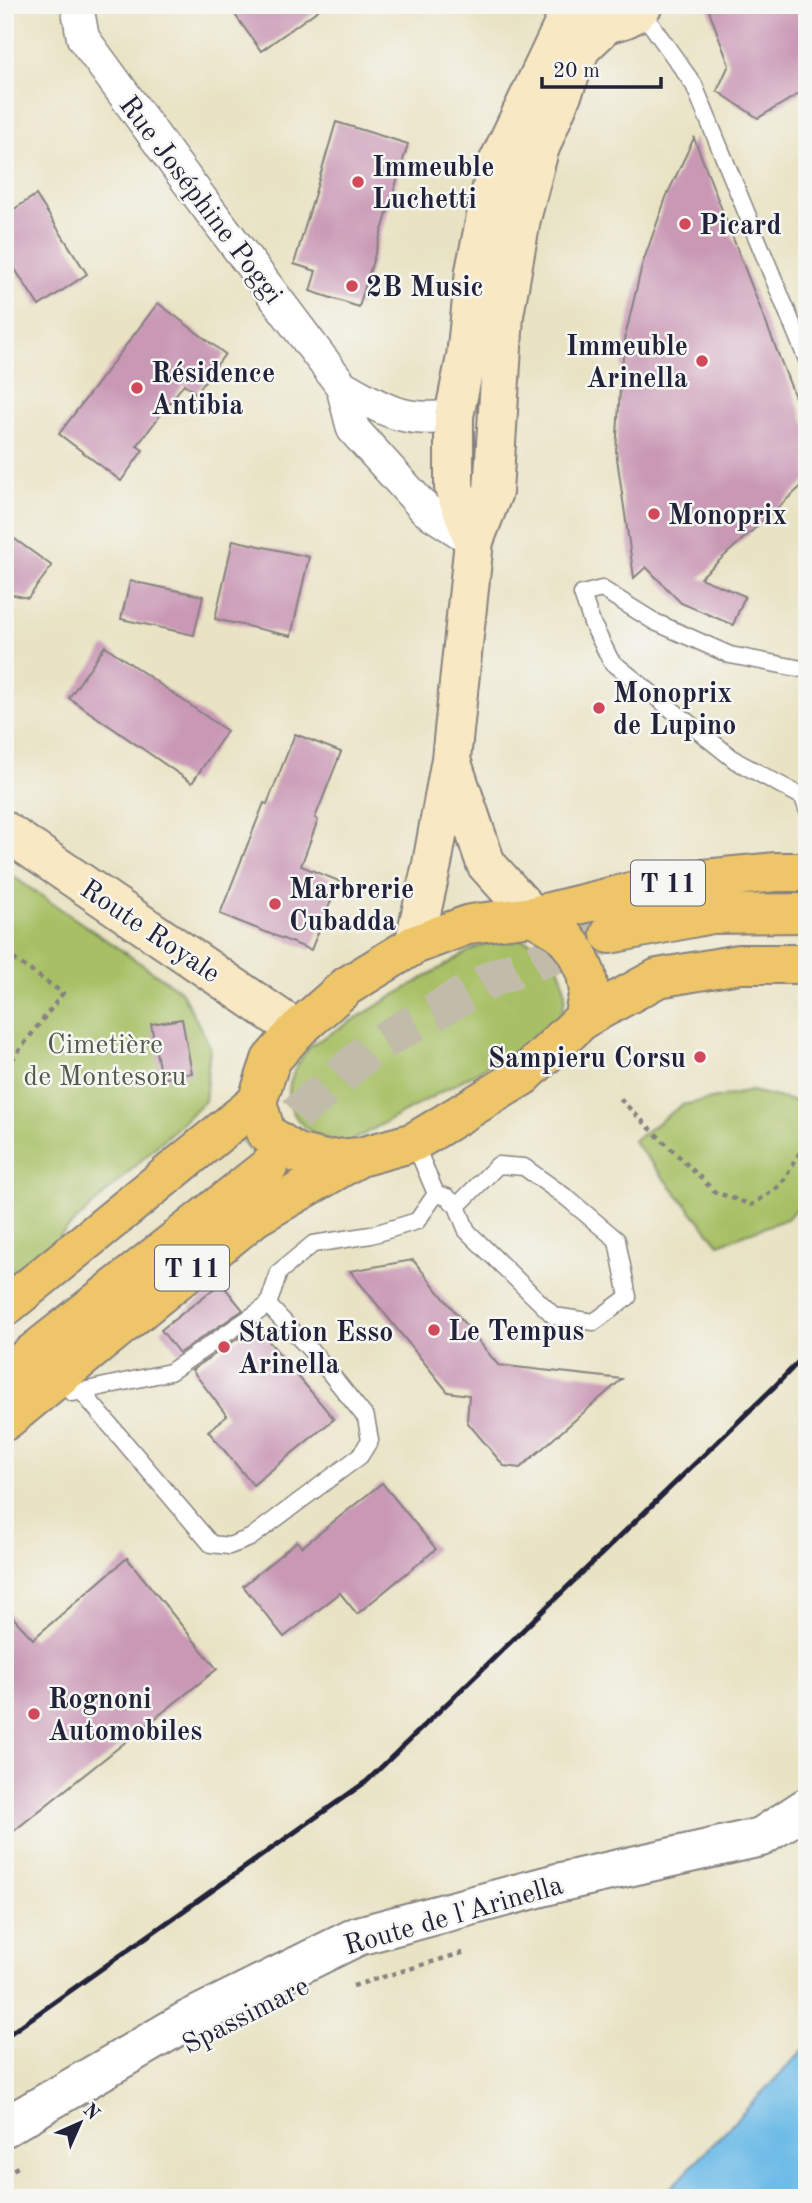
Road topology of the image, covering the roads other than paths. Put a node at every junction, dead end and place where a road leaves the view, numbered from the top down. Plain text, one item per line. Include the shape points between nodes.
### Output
1 (78, 5) edge
2 (573, 5) edge
3 (630, 12) edge
4 (807, 360) edge
5 (342, 386) junction
6 (408, 416) junction
7 (454, 416) junction
8 (384, 463) junction
9 (474, 541) junction
10 (807, 670) edge
11 (451, 759) junction
12 (807, 808) edge
13 (5, 831) edge
14 (807, 872) edge
15 (807, 913) edge
16 (533, 916) junction
17 (807, 933) edge
18 (414, 945) junction
19 (807, 964) edge
20 (583, 1019) junction
21 (297, 1030) junction
22 (257, 1102) junction
23 (414, 1142) junction
24 (360, 1157) junction
25 (436, 1194) junction
26 (457, 1206) junction
27 (268, 1305) junction
28 (5, 1307) edge
29 (5, 1348) edge
30 (5, 1375) edge
31 (82, 1392) junction
32 (36, 1396) junction
33 (5, 1421) edge
34 (807, 1807) edge
35 (5, 2127) edge

1 - 5 street, Rue Joséphine Poggi via 82,38
2 - 3 main road via 588,18
2 - 7 main road via 496,167
3 - 4 lane via 694,85
3 - 9 main road via 581,48 539,150 504,315 493,492
5 - 6 street, Rue Joséphine Poggi via 389,413
5 - 8 street, Rue Joséphine Poggi via 354,429
6 - 7 street, Rue Joséphine Poggi via 427,420
6 - 8 street
7 - 9 main road via 454,488
8 - 9 street, Rue Joséphine Poggi via 426,510
9 - 11 main road
10 - 12 lane via 730,655 655,622 602,589 582,594 611,661 736,761 803,797
11 - 16 main road via 486,864
11 - 18 main road
13 - 21 main road, Route Royale
14 - 16 main road, T 11 via 672,882
15 - 17 main road, T 11 via 712,914 615,946
16 - 18 main road via 470,924
16 - 20 main road via 562,933 577,953 589,991
18 - 21 main road via 347,986
19 - 20 main road via 739,964 659,978
20 - 23 main road via 523,1076
21 - 22 main road via 271,1060
22 - 24 main road via 266,1133 296,1153 325,1160
22 - 28 main road
23 - 24 main road
23 - 25 lane
24 - 32 main road, T 11 via 255,1217
25 - 26 lane
25 - 27 lane via 417,1221 370,1235 313,1244 279,1272
26 - 26 lane via 467,1231 554,1316 594,1322 628,1297 617,1240 524,1167 498,1165
27 - 31 lane via 170,1372
27 - 31 lane via 366,1418 370,1440 360,1455 250,1538 229,1546 211,1544
29 - 30 main road, T 11 via 260,1160
31 - 32 lane
32 - 33 main road, T 11
34 - 35 street, Route de l'Arinella via 761,1837 556,1883 358,1936 188,2020

